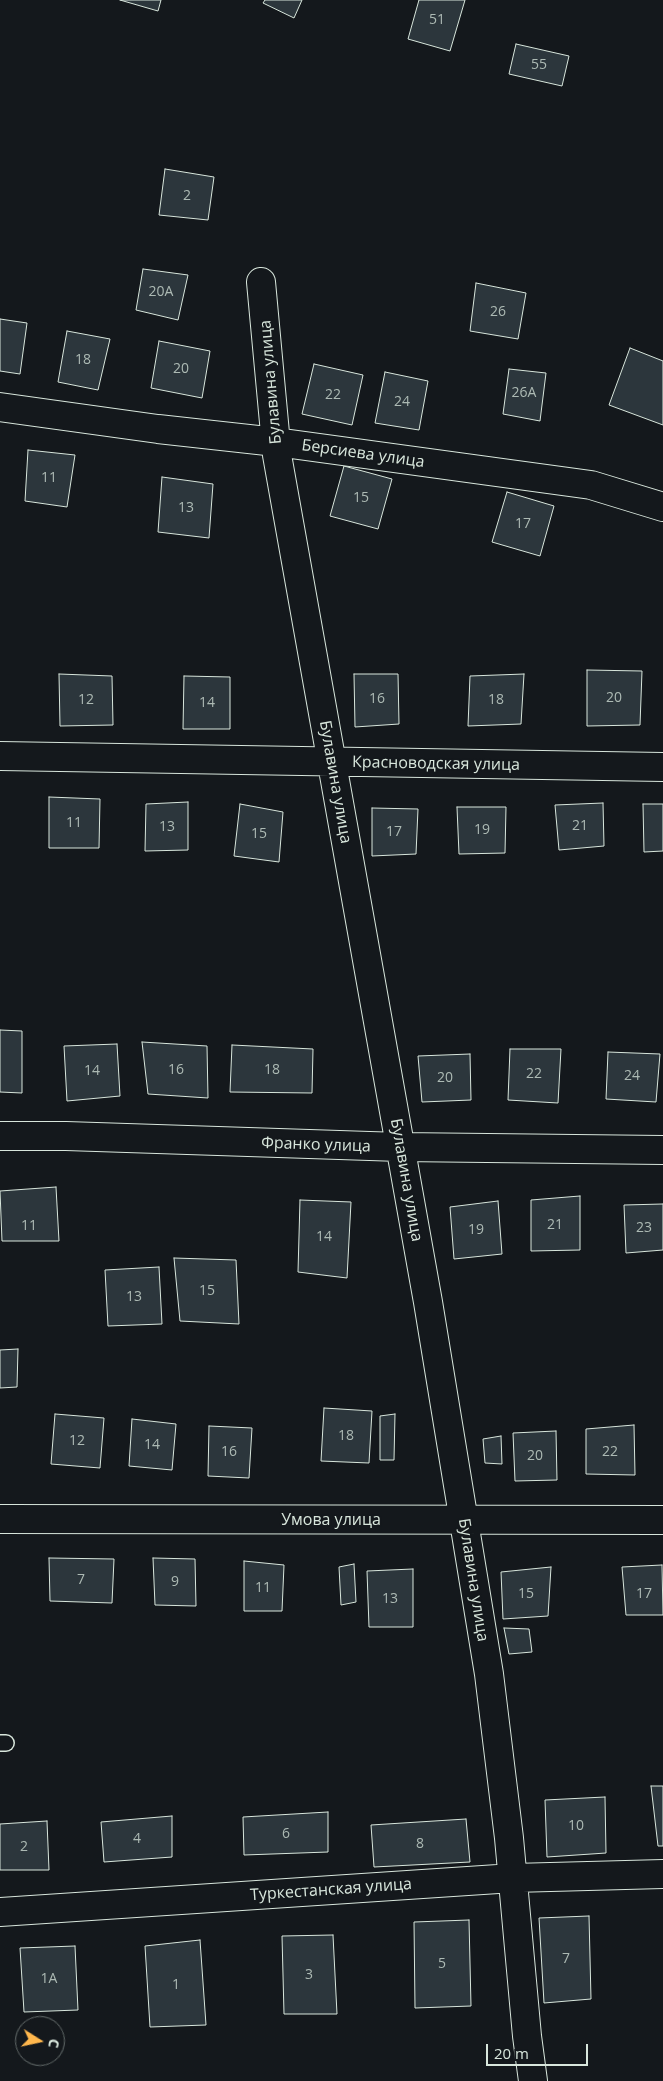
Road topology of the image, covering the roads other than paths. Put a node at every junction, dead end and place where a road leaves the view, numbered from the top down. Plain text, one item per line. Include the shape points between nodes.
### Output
1 (261, 282) dead end
2 (0, 407) edge
3 (276, 442) junction
4 (663, 507) edge
5 (0, 756) edge
6 (332, 762) junction
7 (663, 767) edge
8 (0, 1136) edge
9 (400, 1148) junction
10 (663, 1150) edge
11 (0, 1519) edge
12 (463, 1520) junction
13 (663, 1520) edge
14 (663, 1874) edge
15 (513, 1878) junction
16 (0, 1912) edge
17 (533, 2081) edge

1 - 3 street, Булавина улица
2 - 3 street, Берсиева улица
3 - 4 street, Берсиева улица via 591,485
3 - 6 street, Булавина улица
5 - 6 street, Красноводская улица
6 - 7 street, Красноводская улица
6 - 9 street, Булавина улица
8 - 9 street, Франко улица
9 - 10 street, Франко улица
9 - 12 street, Булавина улица
11 - 12 street, Умова улица
12 - 13 street, Умова улица
12 - 15 street, Булавина улица via 489,1674
14 - 15 street, Туркестанская улица
15 - 16 street, Туркестанская улица
15 - 17 street, Булавина улица

